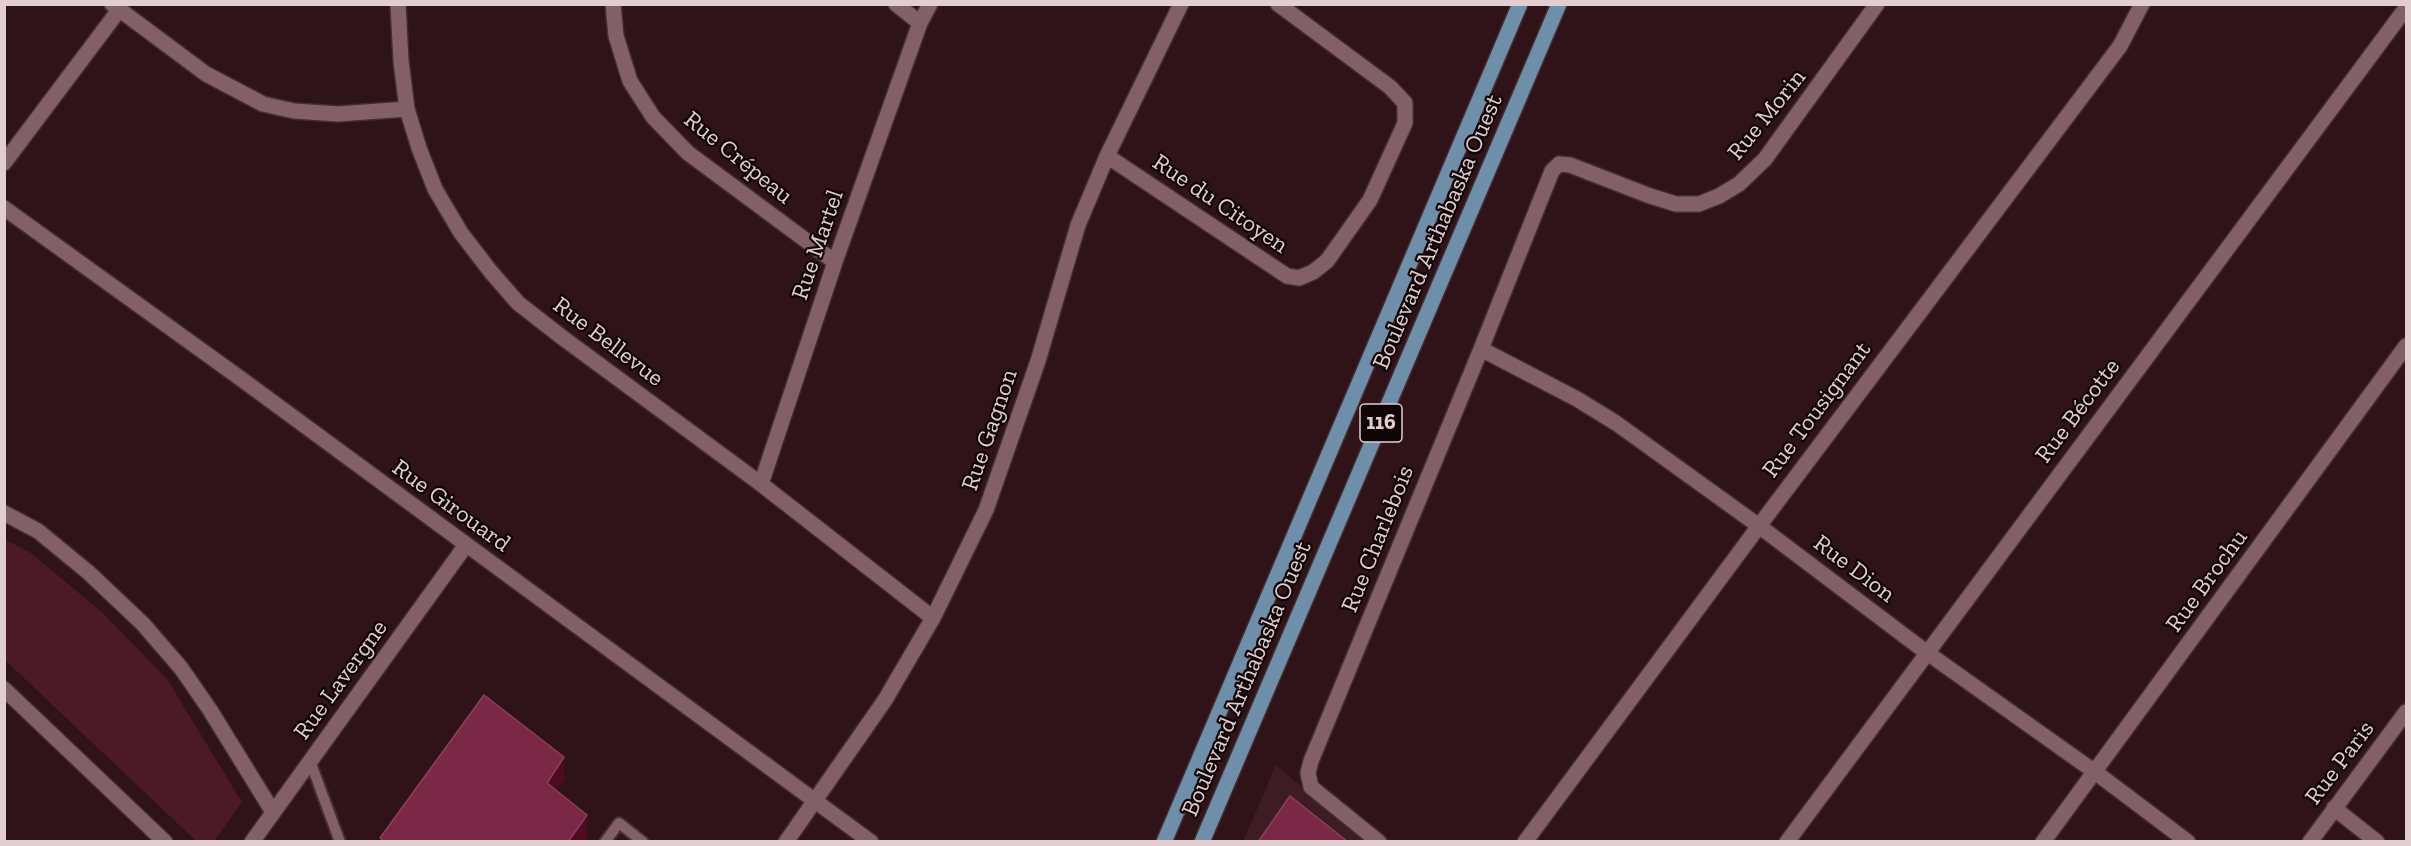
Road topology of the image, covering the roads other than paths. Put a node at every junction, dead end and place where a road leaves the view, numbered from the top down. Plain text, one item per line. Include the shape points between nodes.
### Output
1 (398, 4) edge
2 (614, 4) edge
3 (896, 4) edge
4 (930, 4) edge
5 (1180, 4) edge
6 (1278, 4) edge
7 (1520, 4) edge
8 (1559, 4) edge
9 (1877, 4) edge
10 (2142, 4) edge
11 (116, 7) edge
12 (2406, 8) edge
13 (921, 23) junction
14 (407, 108) junction
15 (1107, 156) junction
16 (4, 163) edge
17 (1559, 164) joint
18 (4, 208) edge
19 (835, 262) junction
20 (2406, 346) edge
21 (1481, 349) junction
22 (761, 484) junction
23 (4, 513) edge
24 (1759, 526) junction
25 (466, 545) junction
26 (933, 618) junction
27 (1926, 652) junction
28 (4, 688) edge
29 (2406, 712) edge
30 (310, 761) junction
31 (2095, 772) junction
32 (815, 802) junction
33 (2334, 808) junction
34 (273, 812) junction
35 (165, 842) edge
36 (252, 842) edge
37 (340, 842) edge
38 (605, 842) edge
39 (643, 842) edge
40 (786, 842) edge
41 (871, 842) edge
42 (1164, 842) edge
43 (1203, 842) edge
44 (1379, 842) edge
45 (1525, 842) edge
46 (1787, 842) edge
47 (2043, 842) edge
48 (2188, 842) edge
49 (2310, 842) edge
50 (2377, 842) edge

1 - 14 street, Rue Bellevue
2 - 19 street, Rue Crépeau via 616,36 630,81 653,117 688,153
3 - 13 street
4 - 13 street, Rue Martel
5 - 15 street, Rue Gagnon
6 - 15 street, Rue du Citoyen via 1390,87 1405,104 1405,123 1370,200 1327,261 1299,278 1287,276
7 - 42 main road, Boulevard Arthabaska Ouest / 116
8 - 43 main road, Boulevard Arthabaska Ouest / 116
9 - 17 street, Rue Morin via 1765,159 1739,184 1719,196 1699,204 1676,204
10 - 24 street, Rue Tousignant via 2120,46
11 - 14 street via 206,74 263,104 338,114
11 - 16 street
12 - 27 street, Rue Bécotte
13 - 19 street, Rue Martel
14 - 22 street, Rue Bellevue via 435,189 467,241 518,303
15 - 26 street, Rue Gagnon via 1078,225 1038,361 986,510
17 - 21 street, Rue Charlebois via 1551,171
18 - 25 street, Rue Girouard
19 - 22 street, Rue Martel
20 - 31 street, Rue Brochu
21 - 24 street, Rue Dion via 1616,423
21 - 44 street, Rue Charlebois via 1308,773 1311,787
22 - 26 street, Rue Bellevue
23 - 34 street via 38,531 143,624 181,668
24 - 27 street, Rue Dion
24 - 45 street, Rue Tousignant
25 - 30 street, Rue Lavergne
25 - 32 street, Rue Girouard
26 - 32 street, Rue Gagnon via 885,699
27 - 31 street, Rue Dion
27 - 46 street, Rue Bécotte
28 - 35 street
29 - 33 street, Rue Paris
30 - 34 street, Rue Lavergne
30 - 37 lane
31 - 47 street, Rue Brochu
31 - 48 street, Rue Dion
32 - 40 street, Rue Gagnon
32 - 41 street, Rue Girouard
33 - 49 street, Rue Paris
33 - 50 street
34 - 36 street, Rue Lavergne
38 - 39 lane via 619,823

